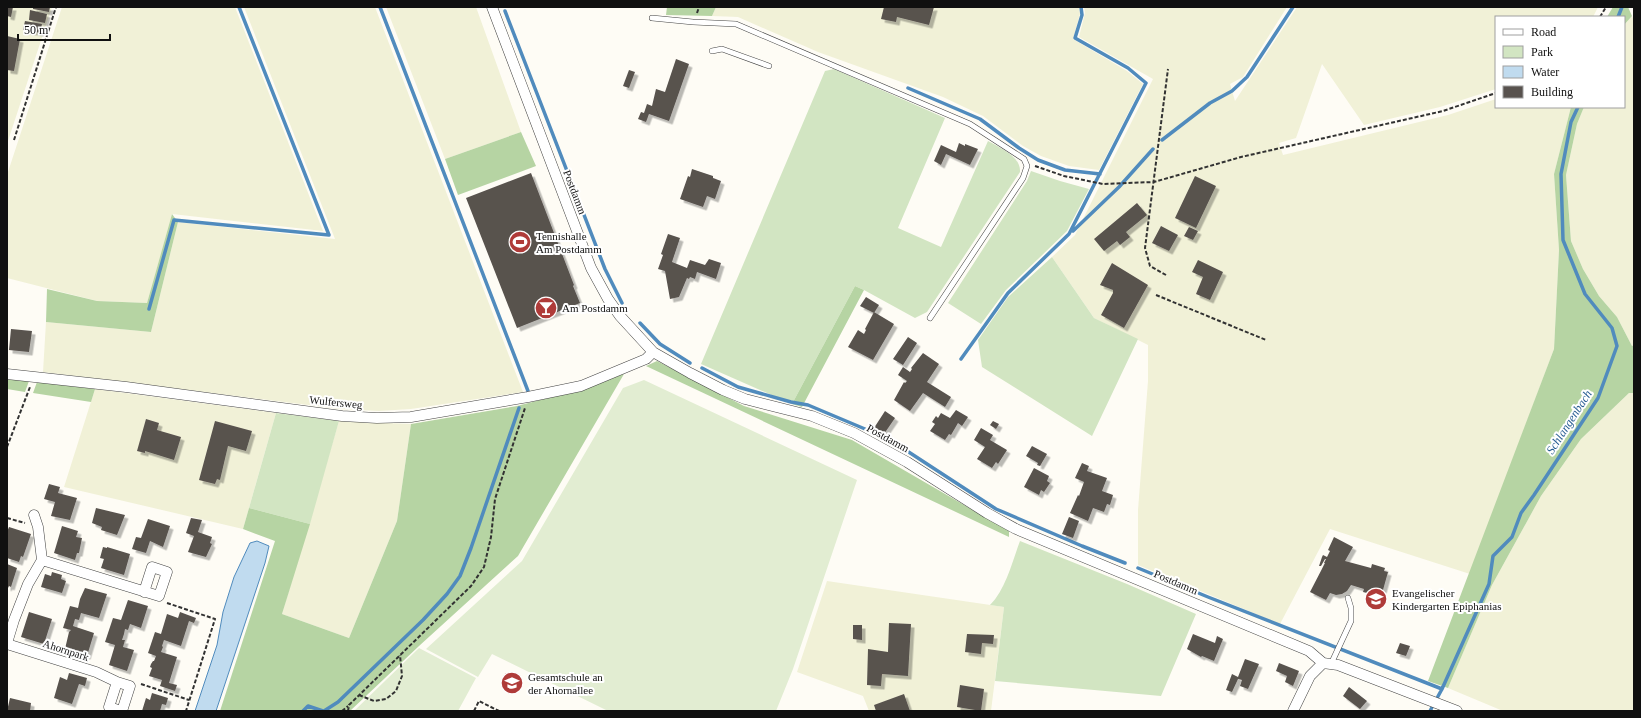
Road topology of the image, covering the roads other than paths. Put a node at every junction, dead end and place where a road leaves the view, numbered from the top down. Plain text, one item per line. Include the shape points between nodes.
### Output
1 (492, 7) edge
2 (652, 18) dead end
3 (712, 51) dead end
4 (769, 66) dead end
5 (930, 318) dead end
6 (653, 352) junction
7 (7, 374) edge
8 (34, 515) dead end
9 (42, 560) junction
10 (144, 592) junction
11 (1348, 598) dead end
12 (7, 644) edge
13 (1327, 664) junction
14 (117, 682) junction
15 (121, 711) edge
16 (1293, 711) edge
17 (1458, 711) edge

1 - 6 street, Postdamm via 591,268 620,316
2 - 5 lane via 736,24 970,124 1024,159 1027,166 1022,178
3 - 4 lane via 722,49
6 - 7 street, Wulfersweg via 646,359 582,386 411,417 342,416
6 - 13 street, Postdamm via 690,374 745,399 812,416 854,433 1016,529 1309,651
8 - 9 street
9 - 10 street
9 - 12 street, Ahornpark via 28,584
10 - 10 street via 159,596 167,572 152,567
11 - 13 lane via 1351,621 1337,652
12 - 14 street, Ahornpark via 96,672
13 - 16 street via 1310,676
13 - 17 street, Postdamm via 1338,665
14 - 15 street via 109,707
14 - 15 street, Ahornpark via 130,686

